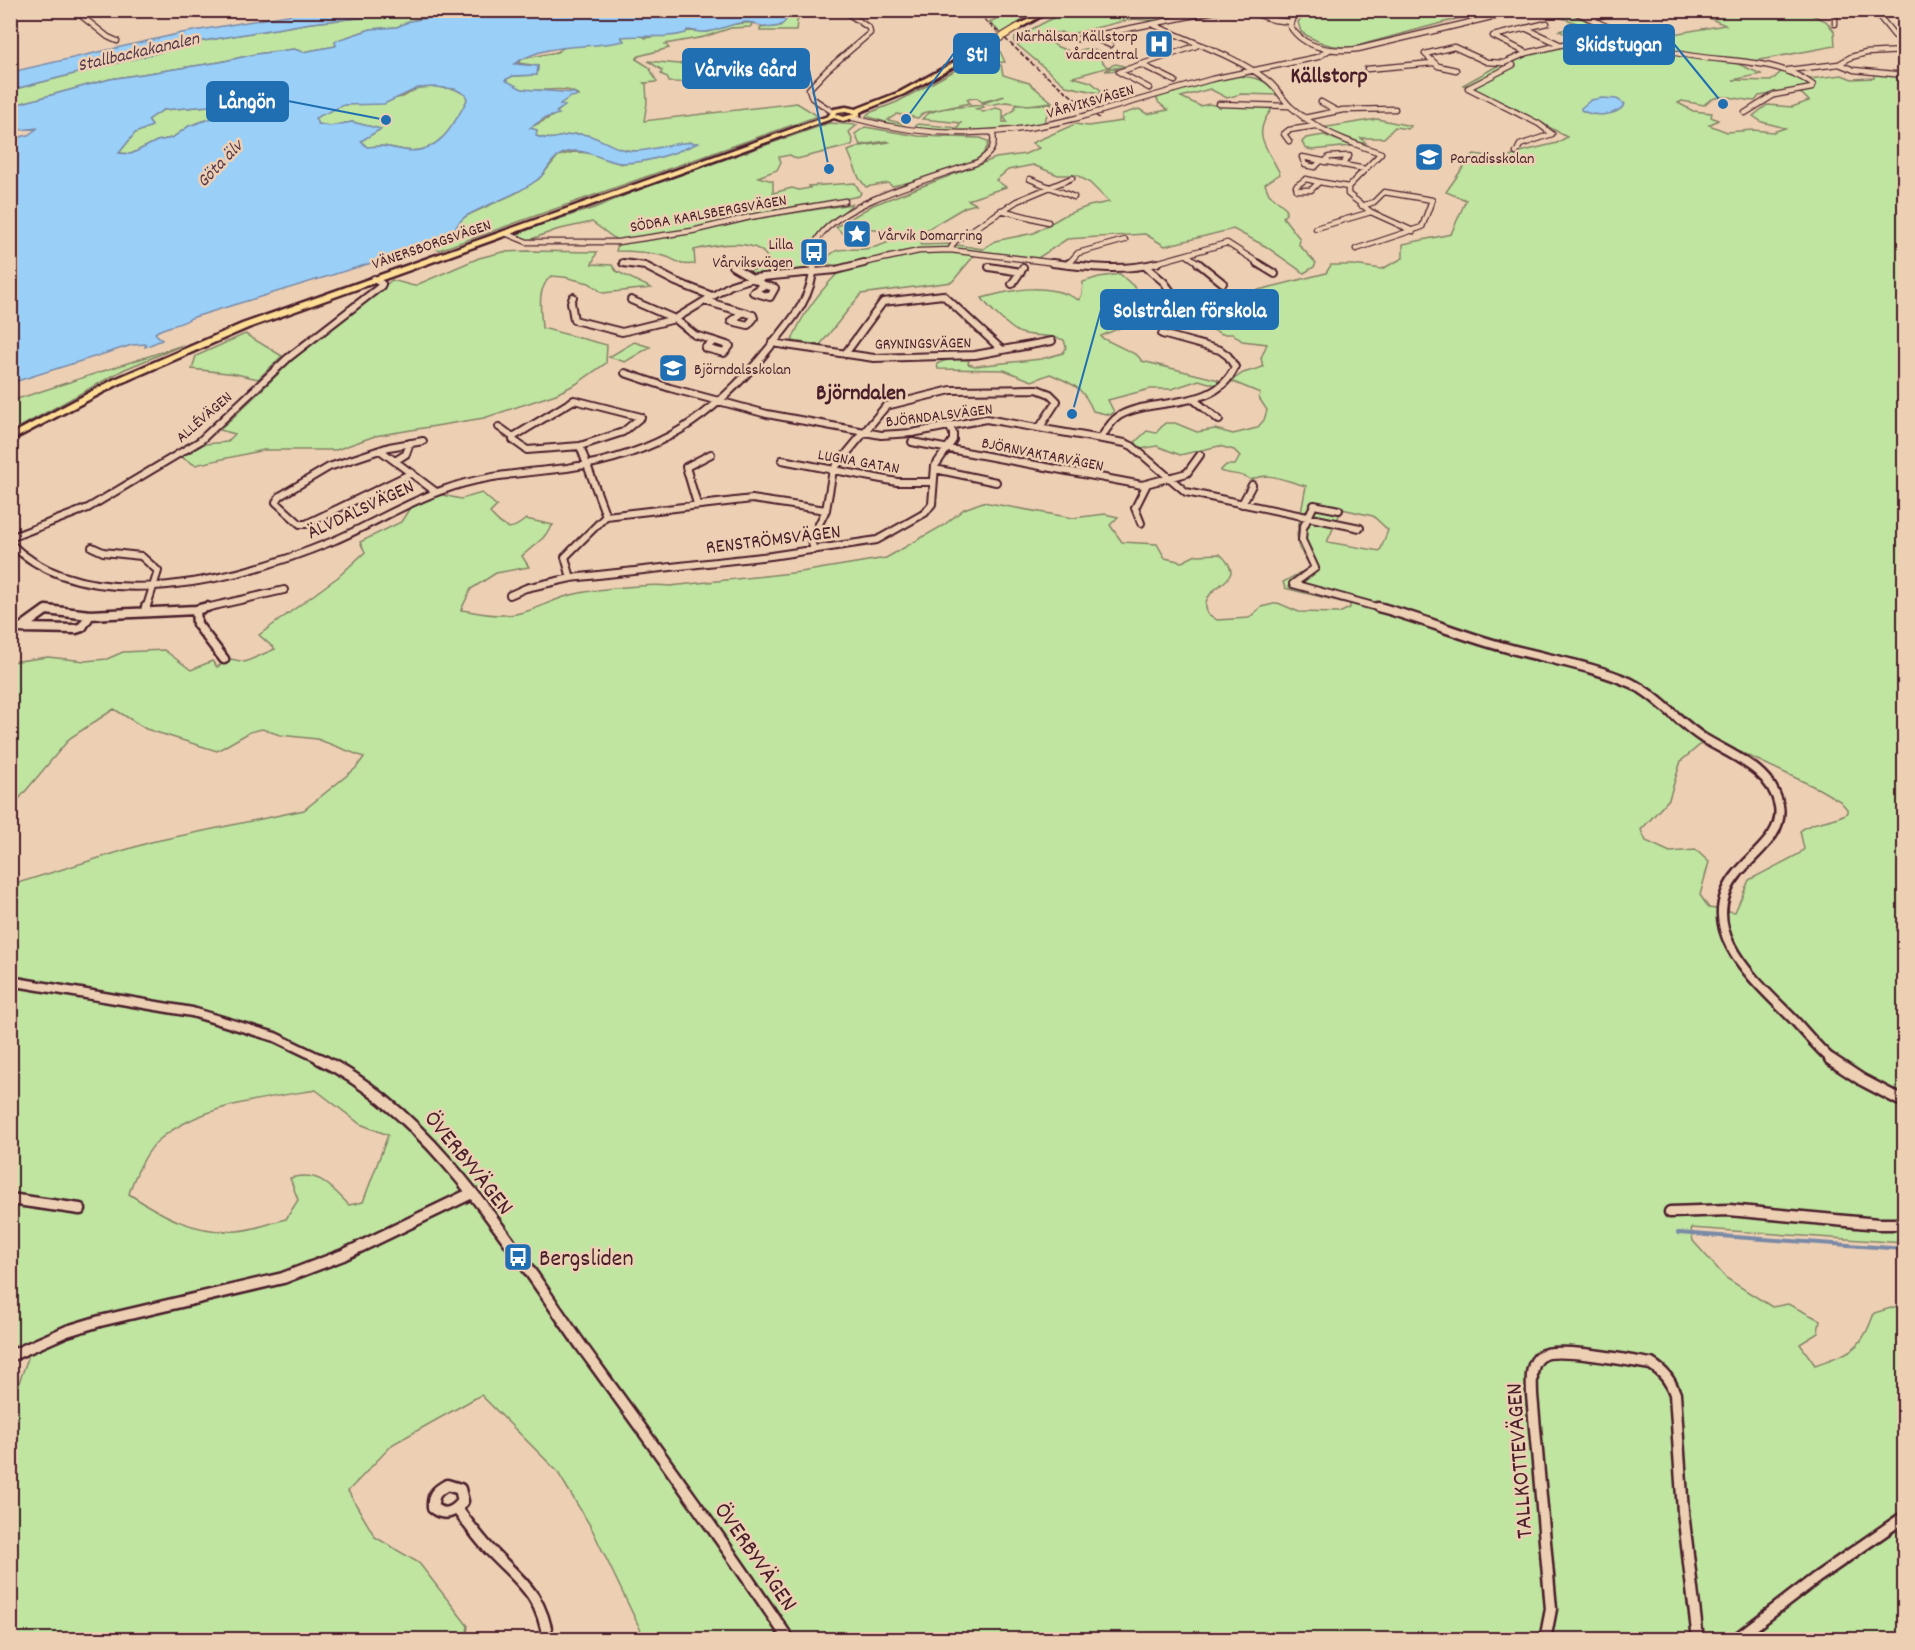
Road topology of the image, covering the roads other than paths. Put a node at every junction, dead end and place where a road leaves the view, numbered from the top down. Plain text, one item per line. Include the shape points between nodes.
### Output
1 (74, 10) edge
2 (843, 10) edge
3 (1050, 10) edge
4 (1220, 10) edge
5 (1244, 10) edge
6 (1295, 10) edge
7 (1521, 10) edge
8 (1570, 10) edge
9 (1590, 10) edge
10 (1710, 10) edge
11 (1838, 10) edge
12 (1874, 10) edge
13 (1883, 10) edge
14 (1905, 11) edge
15 (1697, 13) dead end
16 (1608, 14) dead end
17 (1602, 15) junction
18 (1588, 18) junction
19 (1291, 22) junction
20 (1547, 23) dead end
21 (1835, 24) dead end
22 (1154, 25) junction
23 (1525, 28) junction
24 (1619, 31) junction
25 (1094, 38) junction
26 (1905, 38) edge
27 (1078, 39) dead end
28 (117, 41) dead end
29 (1559, 44) junction
30 (1110, 45) dead end
31 (1196, 46) junction
32 (1329, 50) junction
33 (1905, 51) edge
34 (1527, 53) junction
35 (1508, 62) junction
36 (1433, 63) junction
37 (1140, 64) junction
38 (1839, 64) junction
39 (1367, 69) dead end
40 (1456, 70) dead end
41 (1785, 70) junction
42 (1252, 71) junction
43 (1904, 75) edge
44 (1175, 81) dead end
45 (1149, 88) dead end
46 (1321, 102) dead end
47 (822, 104) junction
48 (1219, 104) dead end
49 (1288, 106) junction
50 (846, 109) junction
51 (1395, 109) dead end
52 (1337, 111) junction
53 (1745, 113) dead end
54 (833, 114) junction
55 (855, 115) junction
56 (1304, 118) junction
57 (1315, 126) junction
58 (993, 135) junction
59 (1289, 141) dead end
60 (1516, 153) dead end
61 (1342, 165) junction
62 (1365, 169) junction
63 (1072, 178) dead end
64 (1030, 179) dead end
65 (1320, 181) dead end
66 (1052, 186) junction
67 (1348, 187) junction
68 (1074, 197) dead end
69 (845, 201) dead end
70 (1362, 206) junction
71 (1001, 210) junction
72 (1371, 212) junction
73 (1048, 222) dead end
74 (1316, 228) dead end
75 (1413, 231) junction
76 (505, 233) junction
77 (1125, 240) dead end
78 (1356, 249) dead end
79 (950, 250) junction
80 (1187, 255) junction
81 (732, 260) dead end
82 (1028, 260) junction
83 (623, 263) dead end
84 (1067, 265) junction
85 (1145, 266) junction
86 (989, 267) dead end
87 (814, 272) junction
88 (1021, 272) junction
89 (1275, 274) dead end
90 (753, 278) junction
91 (374, 279) junction
92 (1223, 283) dead end
93 (1012, 284) dead end
94 (764, 285) dead end
95 (712, 296) junction
96 (573, 297) dead end
97 (1175, 297) dead end
98 (631, 300) dead end
99 (705, 301) junction
100 (742, 313) dead end
101 (675, 319) junction
102 (1162, 334) dead end
103 (716, 341) dead end
104 (1052, 341) dead end
105 (772, 343) junction
106 (1002, 350) junction
107 (845, 354) junction
108 (625, 374) dead end
109 (1193, 399) junction
110 (718, 402) junction
111 (47, 420) junction
112 (1219, 420) dead end
113 (949, 426) junction
114 (499, 427) dead end
115 (1040, 427) junction
116 (864, 432) junction
117 (513, 437) junction
118 (1101, 438) junction
119 (10, 439) edge
120 (423, 441) dead end
121 (912, 442) dead end
122 (410, 443) junction
123 (10, 444) edge
124 (580, 446) junction
125 (947, 448) junction
126 (380, 450) junction
127 (711, 454) dead end
128 (1200, 455) dead end
129 (782, 460) dead end
130 (395, 461) junction
131 (587, 466) junction
132 (833, 470) junction
133 (935, 470) junction
134 (412, 473) junction
135 (1169, 478) junction
136 (933, 482) junction
137 (996, 482) dead end
138 (1147, 484) junction
139 (1252, 485) dead end
140 (436, 492) junction
141 (697, 504) junction
142 (1242, 504) junction
143 (826, 510) junction
144 (1339, 510) dead end
145 (606, 516) junction
146 (1308, 517) junction
147 (1141, 523) dead end
148 (1360, 528) dead end
149 (10, 538) edge
150 (10, 543) edge
151 (92, 548) dead end
152 (814, 550) junction
153 (571, 578) junction
154 (155, 585) junction
155 (284, 590) dead end
156 (510, 595) dead end
157 (196, 610) junction
158 (145, 611) junction
159 (90, 615) junction
160 (224, 659) dead end
161 (10, 981) edge
162 (1905, 1102) edge
163 (472, 1193) junction
164 (10, 1199) edge
165 (80, 1209) dead end
166 (1670, 1212) dead end
167 (1905, 1224) edge
168 (10, 1356) edge
169 (457, 1509) dead end
170 (1905, 1517) edge
171 (548, 1640) edge
172 (789, 1640) edge
173 (1545, 1640) edge
174 (1698, 1640) edge
175 (1735, 1640) edge

1 - 28 street
2 - 47 street via 869,27 870,33 809,89 809,95
3 - 55 main road, VÄNERSBORGSVÄGEN, bridge
4 - 22 street
5 - 19 street
6 - 19 street
7 - 32 street via 1358,49
8 - 18 street
9 - 17 street
10 - 15 street
11 - 21 street
12 - 26 street via 1894,36
13 - 14 street
16 - 17 street
17 - 18 street
18 - 24 street
19 - 32 street via 1295,34
20 - 23 street
22 - 25 street
22 - 31 street
23 - 29 street
23 - 34 street via 1493,36
24 - 29 street
24 - 41 street via 1685,55
25 - 27 street
25 - 30 street
29 - 34 street
31 - 37 street
31 - 42 street
32 - 42 street, VÅRVIKSVÄGEN via 1313,58
33 - 38 street via 1859,54
34 - 35 street
35 - 36 street via 1487,62 1454,47 1425,54
35 - 60 street via 1515,64 1468,88 1552,134 1520,145
36 - 39 street
36 - 40 street
37 - 44 street
37 - 45 street via 1119,72
38 - 41 street
38 - 43 street via 1854,70
41 - 53 street via 1804,78 1812,88 1774,95
42 - 49 street via 1273,84
42 - 58 street, VÅRVIKSVÄGEN, bridge via 1032,130
46 - 52 street
47 - 50 street
47 - 54 street
48 - 49 street
49 - 56 street
50 - 54 main road, VÄNERSBORGSVÄGEN
50 - 55 main road, VÄNERSBORGSVÄGEN
51 - 52 street
52 - 56 street
54 - 55 main road, VÄNERSBORGSVÄGEN via 841,119
54 - 76 main road, VÄNERSBORGSVÄGEN
55 - 58 street, VÅRVIKSVÄGEN via 917,132
56 - 57 street
57 - 59 street via 1289,130 1284,134
57 - 62 street via 1381,153
58 - 87 street via 992,151 978,162 840,218 816,243
61 - 61 street via 1323,161 1349,156
61 - 62 street
62 - 67 street
63 - 66 street
64 - 66 street
65 - 67 street
66 - 68 street
66 - 71 street
67 - 70 street via 1348,194
69 - 76 street, SÖDRA KARLSBERGSVÄGEN via 618,242 527,242
70 - 72 street
70 - 75 street via 1374,202 1384,192 1431,200 1422,227
71 - 73 street
71 - 79 street via 955,241
72 - 74 street
72 - 75 street
75 - 78 street
76 - 91 main road, VÄNERSBORGSVÄGEN
77 - 84 street via 1085,250
79 - 82 street
79 - 87 street via 886,257
80 - 85 street
80 - 89 street via 1227,243
80 - 92 street
81 - 90 street via 732,266
82 - 84 street
82 - 88 street
83 - 95 street via 652,267
84 - 85 street via 1103,269
85 - 97 street
86 - 88 street
87 - 90 street
87 - 105 street via 809,293
88 - 93 street
90 - 94 street
90 - 95 street
91 - 111 main road, VÄNERSBORGSVÄGEN via 193,347 118,381
91 - 149 street, ALLÉVÄGEN via 381,286 288,358 200,441 88,508
95 - 99 street
96 - 101 street via 570,302 574,320 616,332
98 - 101 street
99 - 100 street
99 - 101 street
101 - 103 street via 695,335
102 - 109 street via 1214,347 1233,362 1234,373 1226,384
104 - 106 street, GRYNINGSVÄGEN
105 - 107 street, GRYNINGSVÄGEN
105 - 110 street via 744,379
106 - 107 street, GRYNINGSVÄGEN via 975,355 874,358
106 - 107 street, GRYNINGSVÄGEN via 944,294 883,302
108 - 110 street
109 - 112 street
109 - 118 street via 1126,413 1114,419
110 - 116 street, BJÖRNDALSVÄGEN
110 - 131 street, ÄLVDALSVÄGEN via 650,447
111 - 119 main road, VÄNERSBORGSVÄGEN
111 - 123 main road, VÄNERSBORGSVÄGEN
113 - 115 street, BJÖRNDALSVÄGEN via 986,419
113 - 116 street, BJÖRNDALSVÄGEN via 888,436
113 - 125 street, RENSTRÖMSVÄGEN via 953,440
114 - 117 street
115 - 116 street via 1057,401 1041,390 951,390 886,406
115 - 118 street, BJÖRNDALSVÄGEN
116 - 132 street
117 - 124 street via 527,450
117 - 124 street via 574,400 641,417 623,432
118 - 135 street, BJÖRNDALSVÄGEN via 1132,446
120 - 122 street
121 - 125 street, BJÖRNVAKTARVÄGEN
122 - 126 street
122 - 130 street via 406,454
124 - 131 street
125 - 133 street, RENSTRÖMSVÄGEN
125 - 138 street, BJÖRNVAKTARVÄGEN
126 - 130 street
126 - 134 street via 321,471 276,502 300,524 306,524
127 - 141 street via 686,467
128 - 135 street via 1191,471
129 - 132 street, LUGNA GATAN
130 - 134 street
131 - 140 street, ÄLVDALSVÄGEN via 479,479
131 - 145 street
132 - 136 street, LUGNA GATAN via 897,482
132 - 143 street
133 - 136 street, RENSTRÖMSVÄGEN
133 - 137 street
134 - 140 street
135 - 138 street, BJÖRNVAKTARVÄGEN
135 - 142 street, BJÖRNDALSVÄGEN via 1190,494
136 - 152 street, RENSTRÖMSVÄGEN via 932,504 925,513 869,542
138 - 147 street via 1134,506
139 - 142 street
140 - 154 street, ÄLVDALSVÄGEN via 335,540 280,560 206,579
141 - 143 street via 752,499
141 - 145 street
142 - 146 street, BJÖRNDALSVÄGEN
143 - 152 street via 811,540
144 - 146 street via 1314,504
145 - 153 street via 565,557
146 - 148 street, BJÖRNDALSVÄGEN
146 - 162 street via 1302,544 1315,568 1293,584 1630,683 1647,692 1689,728 1755,770 1771,788 1779,821 1770,839 1725,894 1722,917 1728,944 1753,979 1828,1057
150 - 154 street, ÄLVDALSVÄGEN via 36,566 60,575 105,584
151 - 154 street via 146,558 158,572
152 - 153 street, RENSTRÖMSVÄGEN
153 - 156 street, RENSTRÖMSVÄGEN
154 - 158 street
155 - 157 street
157 - 158 street
157 - 160 street via 194,621
158 - 159 street
159 - 159 street via 46,610 21,628 76,629
161 - 163 street, ÖVERBYVÄGEN via 192,1012 302,1048 378,1094 412,1123
163 - 168 street via 343,1255 283,1278 100,1321
163 - 172 street, ÖVERBYVÄGEN via 734,1557
164 - 165 street
166 - 167 street via 1729,1210
169 - 171 street via 490,1550 536,1595 544,1611
170 - 175 street
173 - 174 street, TALLKOTTEVÄGEN via 1551,1609 1532,1395 1533,1365 1541,1355 1557,1351 1651,1365 1670,1379 1675,1394 1683,1512

